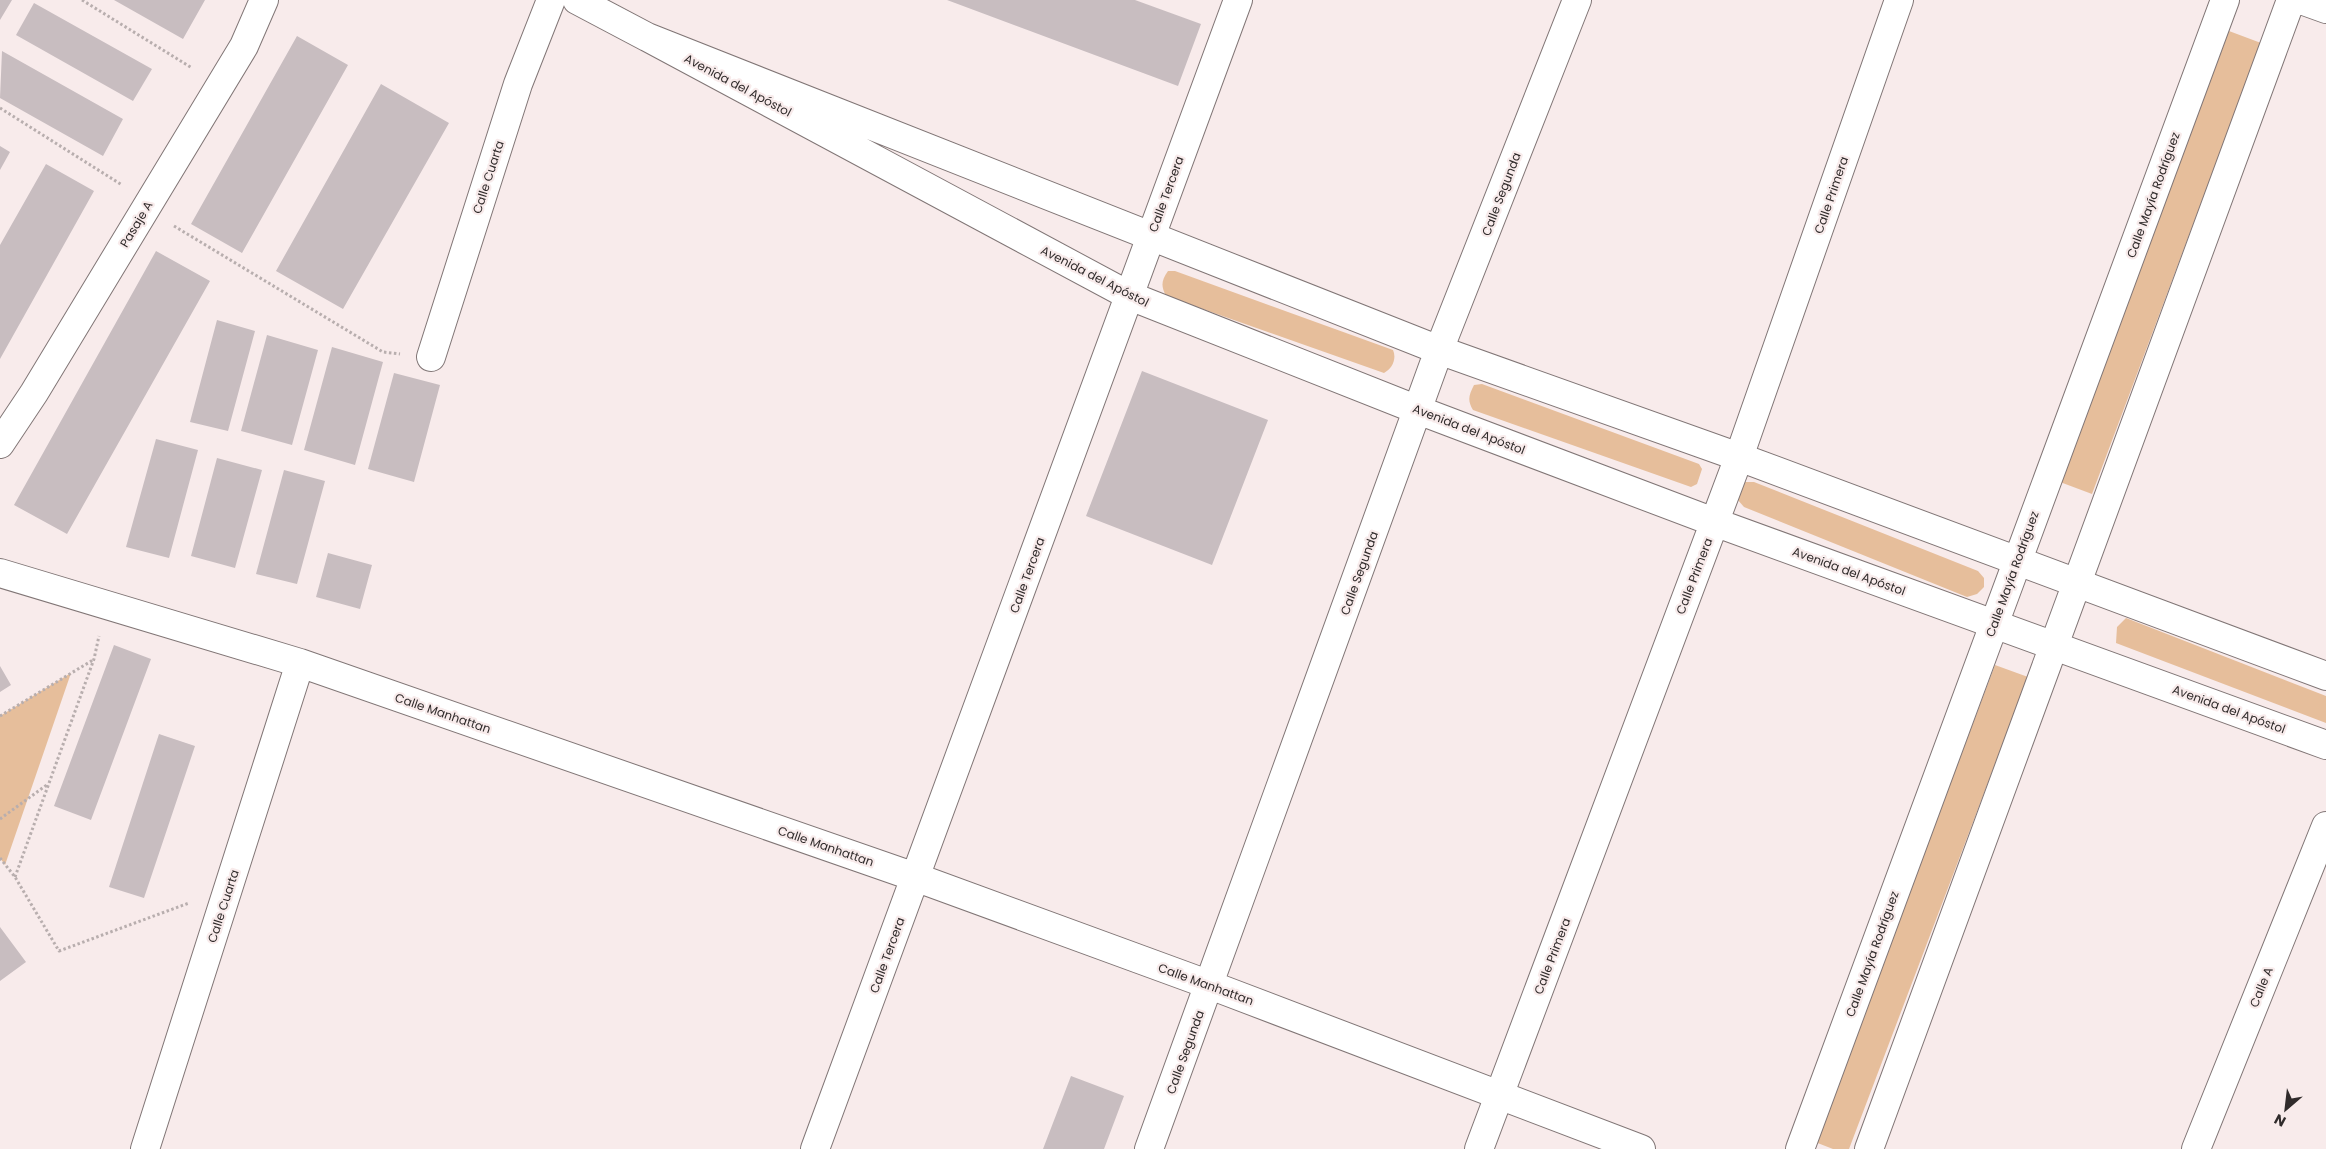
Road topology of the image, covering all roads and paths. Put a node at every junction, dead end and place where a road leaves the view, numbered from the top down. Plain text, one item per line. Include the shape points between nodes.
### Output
1 (82, 0) edge
2 (264, 0) edge
3 (551, 0) edge
4 (576, 0) edge
5 (1238, 0) edge
6 (1577, 0) edge
7 (1899, 0) edge
8 (2225, 0) edge
9 (2291, 0) edge
10 (2301, 0) edge
11 (2326, 9) edge
12 (647, 37) junction
13 (220, 85) junction
14 (0, 108) edge
15 (148, 205) junction
16 (1150, 237) junction
17 (1130, 296) junction
18 (1439, 350) junction
19 (431, 357) joint
20 (1418, 410) junction
21 (0, 444) edge
22 (1739, 457) junction
23 (1714, 522) junction
24 (2017, 561) junction
25 (0, 572) edge
26 (2076, 584) junction
27 (100, 603) junction
28 (1994, 624) junction
29 (2054, 646) junction
30 (94, 660) junction
31 (300, 663) junction
32 (2326, 676) edge
33 (0, 716) edge
34 (2326, 745) edge
35 (49, 784) junction
36 (0, 819) edge
37 (2326, 826) edge
38 (0, 858) edge
39 (14, 877) junction
40 (915, 877) junction
41 (228, 888) junction
42 (1210, 985) junction
43 (1500, 1095) junction
44 (145, 1149) edge
45 (815, 1149) edge
46 (1149, 1149) edge
47 (1479, 1149) edge
48 (1641, 1149) edge
49 (1800, 1149) edge
50 (1870, 1149) edge
51 (2196, 1149) edge

1 - 13 path
2 - 13 street, Pasaje A via 244,46
3 - 19 street, Calle Cuarta via 518,84
4 - 12 street, Avenida del Apóstol
5 - 16 street, Calle Tercera
6 - 18 street, Calle Segunda
7 - 22 street, Calle Primera
8 - 24 street, Calle Mayía Rodríguez
9 - 26 street
10 - 11 street
12 - 16 street, Avenida del Apóstol
12 - 17 street, Avenida del Apóstol
13 - 15 street, Pasaje A
14 - 15 path
15 - 19 path via 383,352
15 - 21 street, Pasaje A via 34,394
16 - 17 street, Calle Tercera
16 - 18 street, Avenida del Apóstol
17 - 20 street, Avenida del Apóstol
17 - 40 street, Calle Tercera
18 - 20 street, Calle Segunda
18 - 22 street, Avenida del Apóstol
20 - 23 street, Avenida del Apóstol
20 - 42 street, Calle Segunda
22 - 23 street, Calle Primera
22 - 24 street, Avenida del Apóstol
23 - 28 street, Avenida del Apóstol
23 - 43 street, Calle Primera
24 - 26 street, Avenida del Apóstol
24 - 28 street, Calle Mayía Rodríguez
25 - 27 street, Calle Manhattan
26 - 29 street
26 - 32 street, Avenida del Apóstol
27 - 30 path via 100,630
27 - 31 street, Calle Manhattan
28 - 29 street, Avenida del Apóstol
28 - 49 street, Calle Mayía Rodríguez
29 - 34 street, Avenida del Apóstol
29 - 50 street
30 - 33 path
30 - 35 path
31 - 40 street, Calle Manhattan
31 - 41 street, Calle Cuarta
35 - 36 path
35 - 39 path
37 - 51 street, Calle A
38 - 39 path
39 - 41 path via 59,952
40 - 42 street, Calle Manhattan
40 - 45 street, Calle Tercera
41 - 44 street, Calle Cuarta
42 - 43 street, Calle Manhattan
42 - 46 street, Calle Segunda
43 - 47 street, Calle Primera
43 - 48 street, Calle Manhattan

